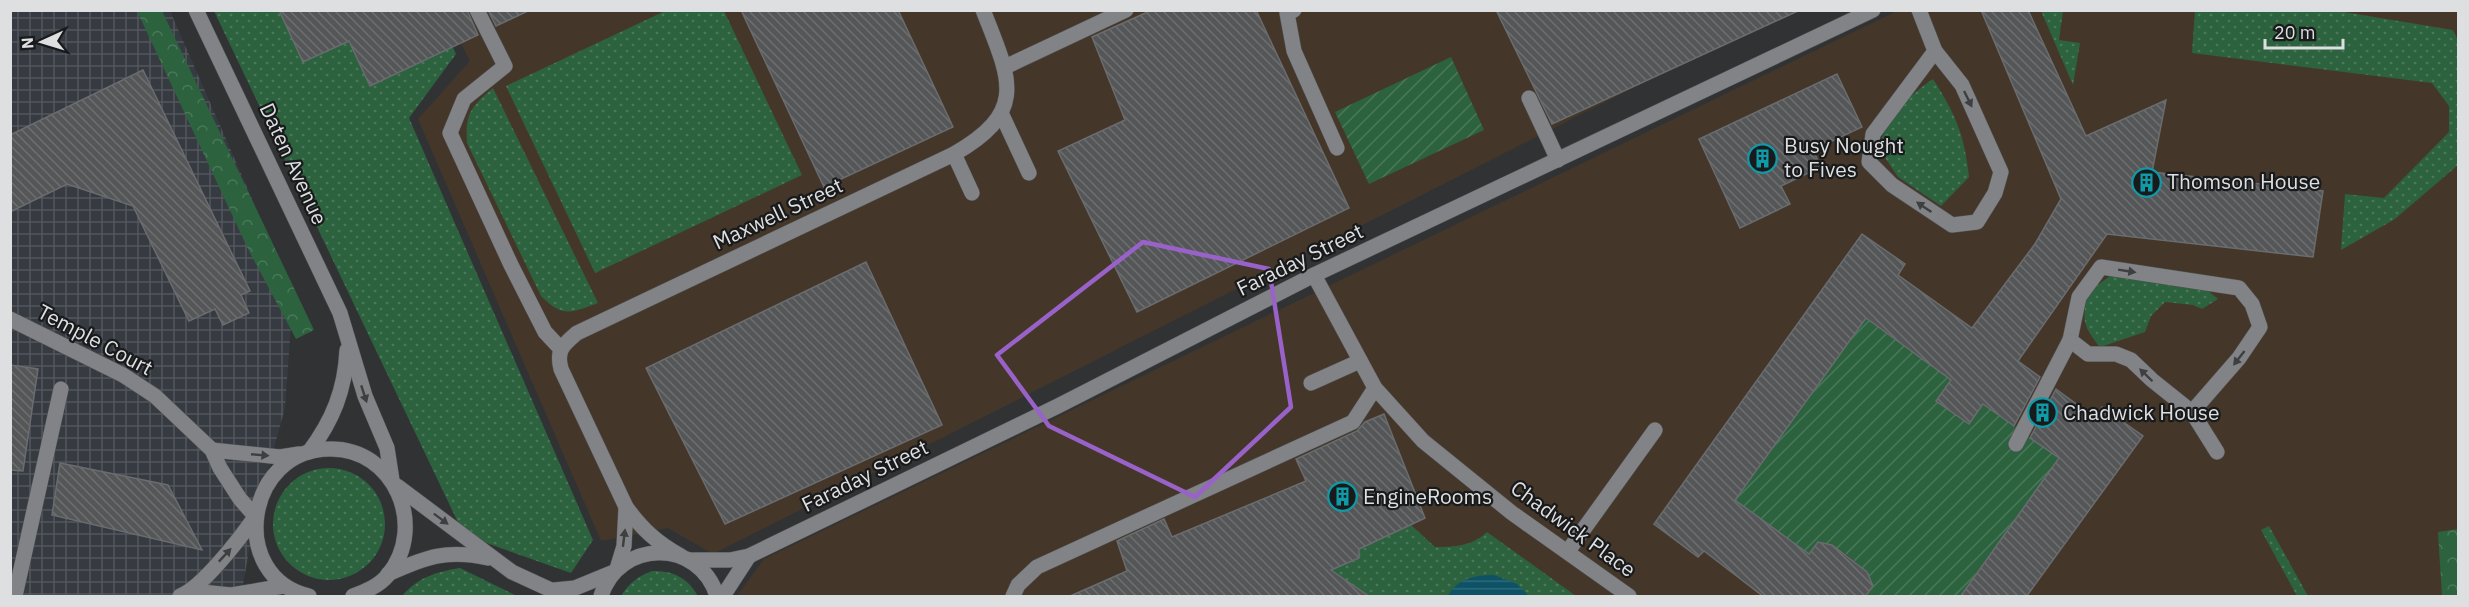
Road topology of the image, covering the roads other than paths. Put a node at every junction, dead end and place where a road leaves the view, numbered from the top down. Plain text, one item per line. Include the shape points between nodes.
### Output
1 (196, 10) edge
2 (477, 10) edge
3 (982, 10) edge
4 (1126, 10) edge
5 (1294, 10) edge
6 (1873, 10) edge
7 (1919, 10) edge
8 (1935, 51) junction
9 (1005, 67) junction
10 (1529, 98) dead end
11 (1002, 115) junction
12 (1337, 148) dead end
13 (954, 154) junction
14 (1558, 160) junction
15 (1029, 173) dead end
16 (972, 193) dead end
17 (1314, 275) junction
18 (10, 319) edge
19 (347, 338) junction
20 (2070, 340) junction
21 (560, 348) junction
22 (1360, 361) junction
23 (1311, 383) dead end
24 (1375, 388) junction
25 (61, 389) dead end
26 (2192, 412) junction
27 (1654, 430) dead end
28 (2016, 444) dead end
29 (212, 450) junction
30 (308, 452) junction
31 (2217, 452) dead end
32 (393, 482) junction
33 (626, 507) junction
34 (255, 516) junction
35 (1568, 551) junction
36 (749, 556) junction
37 (491, 558) junction
38 (686, 558) junction
39 (615, 571) junction
40 (381, 584) edge
41 (286, 590) edge
42 (559, 593) edge
43 (186, 594) edge
44 (15, 597) edge
45 (309, 597) edge
46 (353, 597) edge
47 (602, 597) edge
48 (717, 597) edge
49 (723, 597) edge
50 (1013, 597) edge
51 (1629, 597) edge

1 - 19 street, Daten Avenue via 335,302
2 - 21 street via 505,66 464,99 450,133 545,332
3 - 9 street
4 - 9 street
5 - 12 street via 1287,13 1294,51
6 - 14 street, Faraday Street
7 - 8 street
8 -> 8 street via 1962,85 2001,172 1995,193 1977,222 1952,225 1892,185 1869,162 1873,134
9 - 11 street via 1008,84
10 - 14 street
11 - 13 street, Maxwell Street via 981,139
11 - 15 street
13 - 16 street
13 - 21 street, Maxwell Street via 577,333
14 - 17 street, Faraday Street
17 - 22 street, Chadwick Place
17 - 36 street, Faraday Street via 1058,406
18 - 29 street, Temple Court via 123,375 155,396
19 - 30 street, Daten Avenue via 342,390 333,416
19 -> 32 street, Daten Avenue via 364,396 387,448
26 -> 20 street via 2131,360 2116,354 2088,354
20 -> 26 street via 2079,297 2101,267 2239,288 2252,304 2260,327 2240,358
20 - 28 street
21 - 33 street via 561,369
22 - 23 street
22 - 24 street, Chadwick Place
24 - 35 street, Chadwick Place via 1423,441 1512,513
24 - 50 street via 1353,422 1037,567 1018,585
25 - 44 street
26 - 31 street
27 - 35 street
29 -> 30 street via 280,456
29 - 34 street, Temple Court via 240,499
30 - 32 street via 330,448 353,452 374,462
30 - 34 street via 274,473 263,489
32 -> 37 street
32 - 40 street, Daten Avenue via 405,515 406,535 399,556
33 - 38 street via 657,543
39 -> 33 street via 624,546
34 - 41 street via 262,558
43 -> 34 street via 237,542
35 - 51 street, Chadwick Place
36 - 38 street, Faraday Street via 730,560
36 - 49 street
37 - 40 street via 443,553 420,560
37 - 42 street
38 - 39 street, Faraday Street via 664,552 647,553
38 - 48 street via 710,581
39 - 42 street
39 - 47 street
40 - 46 street
41 - 43 street
41 - 45 street

